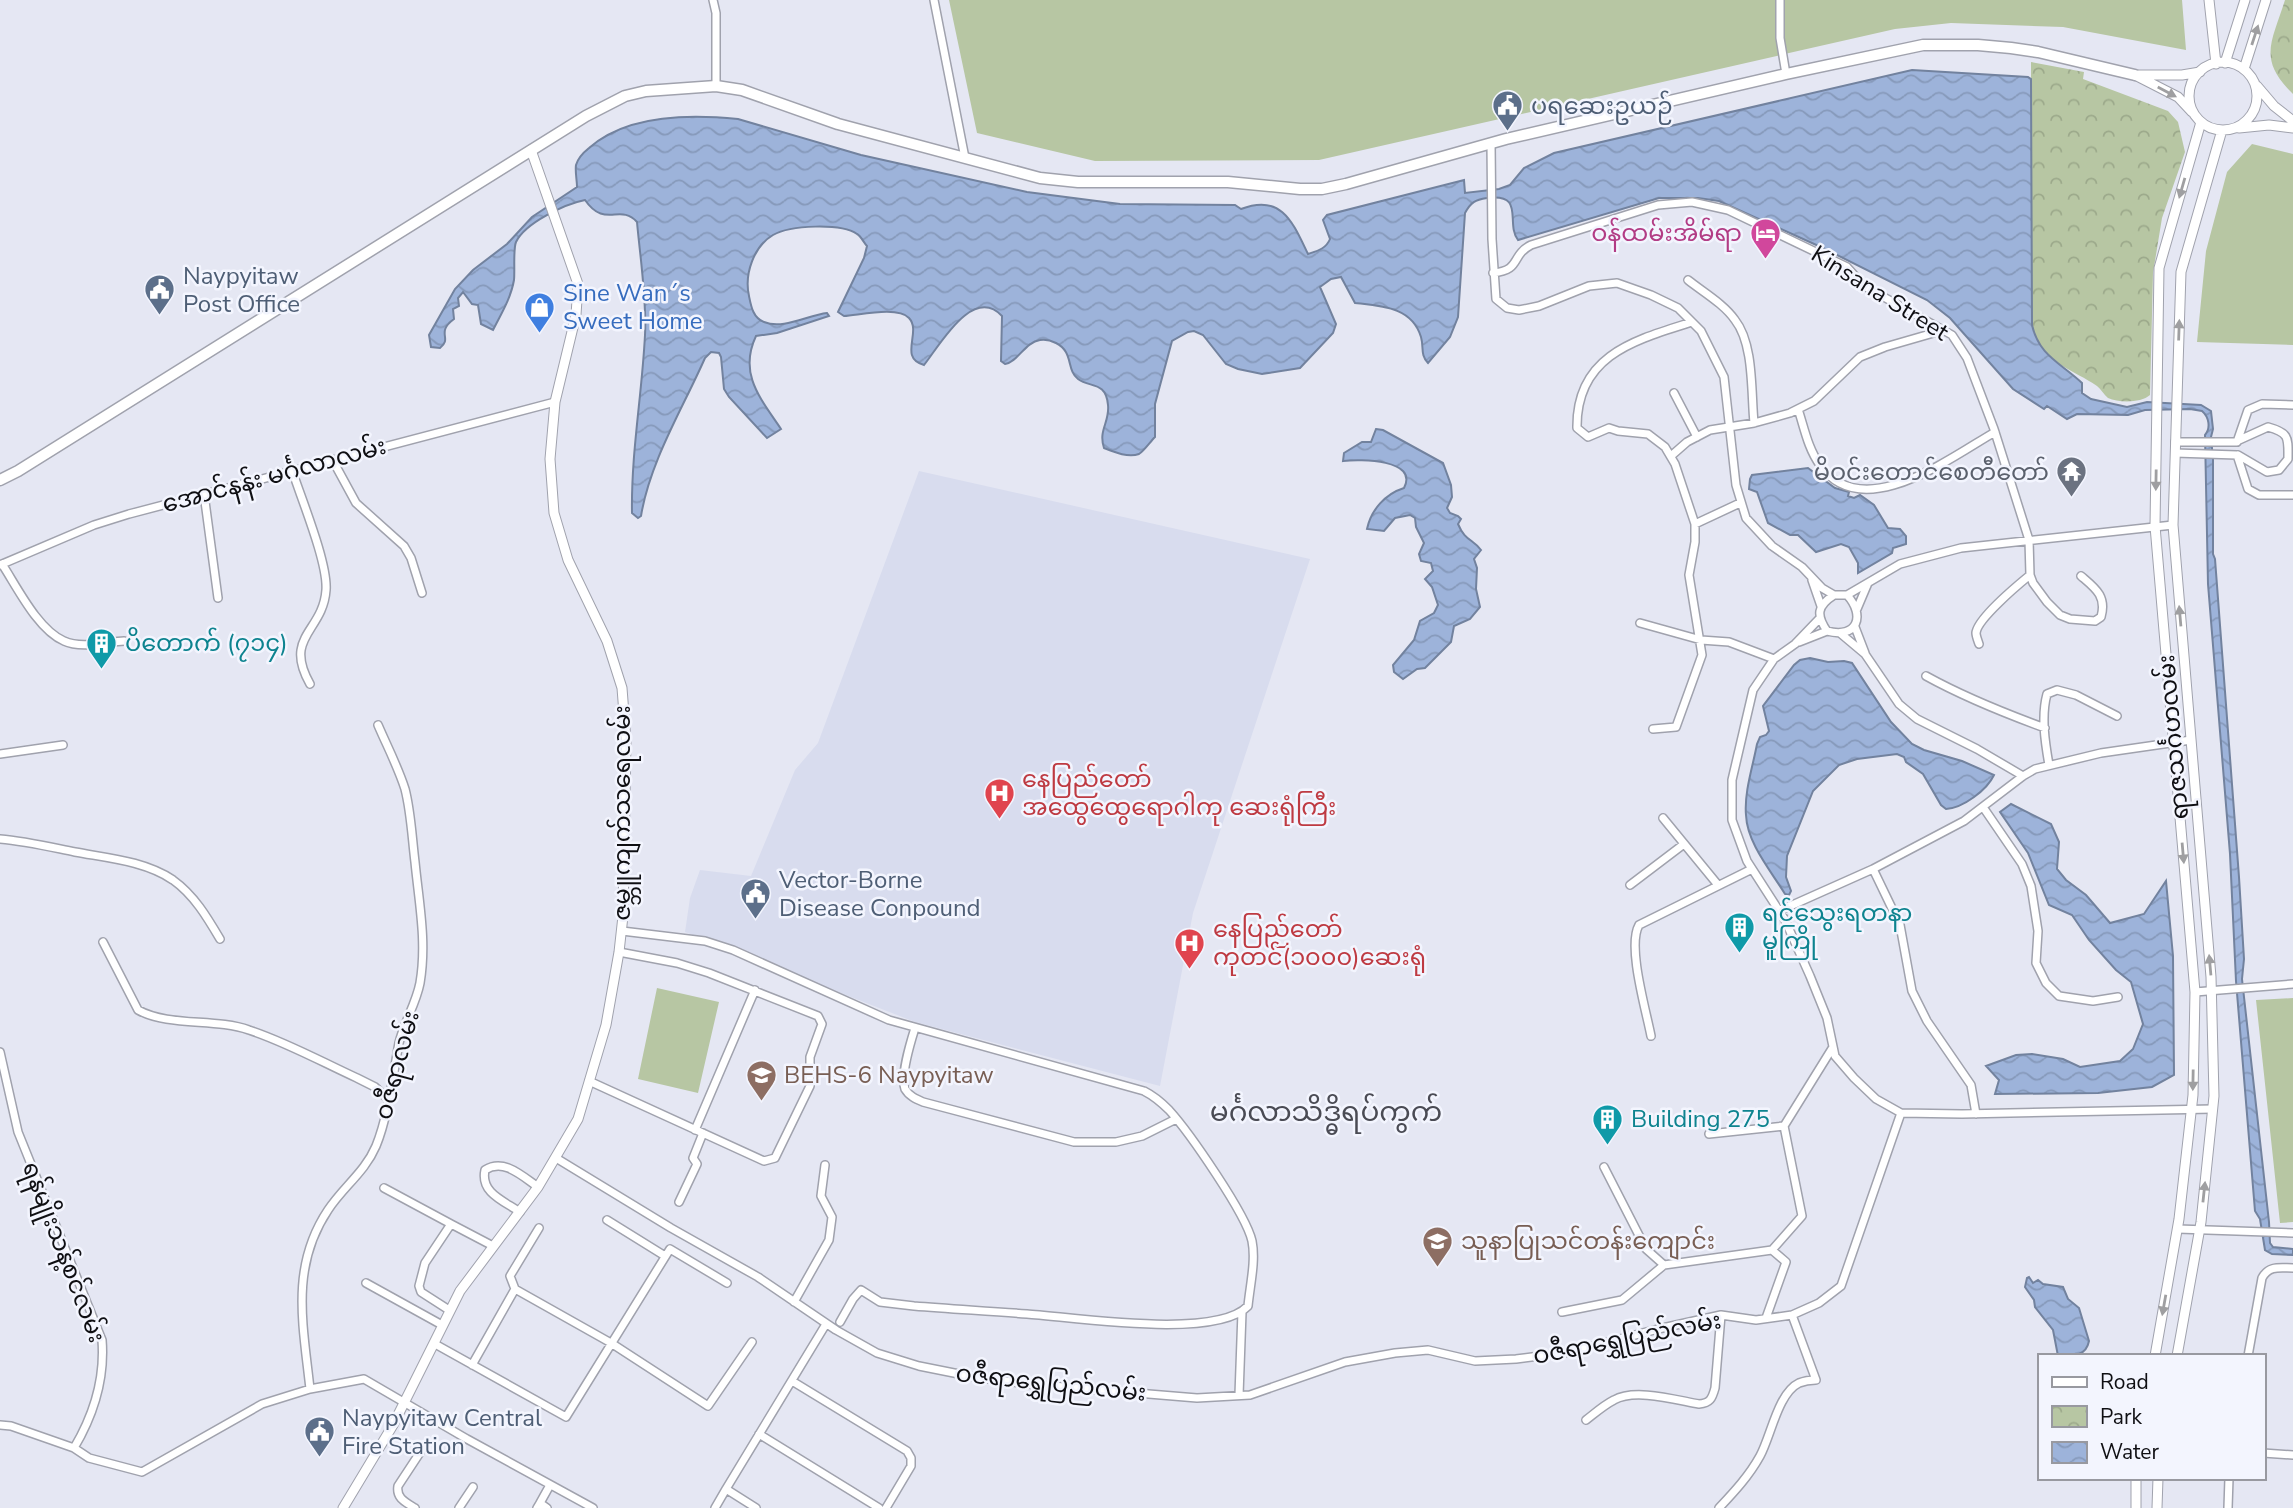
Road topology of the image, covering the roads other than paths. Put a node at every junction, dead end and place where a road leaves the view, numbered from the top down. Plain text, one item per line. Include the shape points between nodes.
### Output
1 (713, 0) edge
2 (934, 0) edge
3 (1780, 0) edge
4 (2209, 0) edge
5 (2245, 0) edge
6 (2266, 0) edge
7 (2220, 63) junction
8 (2244, 69) junction
9 (2200, 72) junction
10 (1786, 74) junction
11 (2135, 75) junction
12 (2254, 83) junction
13 (716, 86) junction
14 (2198, 118) junction
15 (2293, 121) edge
16 (2293, 128) edge
17 (2226, 130) junction
18 (1491, 143) junction
19 (531, 150) junction
20 (965, 158) junction
21 (1493, 273) junction
22 (1688, 280) dead end
23 (1692, 322) junction
24 (1944, 330) junction
25 (1674, 393) dead end
26 (555, 402) junction
27 (2293, 405) edge
28 (1798, 409) junction
29 (1754, 423) junction
30 (1729, 426) junction
31 (1995, 432) junction
32 (1697, 437) junction
33 (2237, 442) junction
34 (2175, 447) junction
35 (2237, 455) junction
36 (1671, 456) junction
37 (332, 459) junction
38 (292, 470) junction
39 (0, 480) edge
40 (204, 494) junction
41 (2293, 495) edge
42 (1740, 503) junction
43 (1695, 524) junction
44 (2173, 525) junction
45 (2155, 526) junction
46 (2029, 540) junction
47 (1, 565) edge
48 (2030, 575) junction
49 (2081, 576) dead end
50 (1811, 579) junction
51 (1868, 582) junction
52 (422, 593) dead end
53 (1834, 595) junction
54 (1847, 595) junction
55 (218, 598) dead end
56 (1821, 607) junction
57 (1857, 609) junction
58 (1820, 618) junction
59 (1640, 623) dead end
60 (1854, 627) junction
61 (1828, 631) junction
62 (1840, 633) junction
63 (1701, 640) junction
64 (124, 641) dead end
65 (1796, 644) junction
66 (1979, 644) dead end
67 (1865, 654) junction
68 (1774, 659) junction
69 (1926, 676) dead end
70 (310, 684) dead end
71 (2118, 716) dead end
72 (378, 725) dead end
73 (2045, 728) junction
74 (1653, 729) dead end
75 (2191, 740) junction
76 (2174, 741) junction
77 (64, 745) dead end
78 (0, 754) edge
79 (2049, 765) junction
80 (2023, 776) junction
81 (1983, 807) junction
82 (1663, 818) dead end
83 (0, 839) edge
84 (1684, 844) junction
85 (1752, 869) junction
86 (1873, 869) junction
87 (1630, 885) dead end
88 (1718, 885) junction
89 (1779, 911) junction
90 (622, 931) junction
91 (219, 939) dead end
92 (103, 943) dead end
93 (619, 952) junction
94 (2293, 984) edge
95 (755, 990) junction
96 (2195, 992) junction
97 (2212, 992) junction
98 (2118, 997) dead end
99 (915, 1028) junction
100 (1651, 1036) dead end
101 (1833, 1046) junction
102 (0, 1052) edge
103 (589, 1081) junction
104 (388, 1099) junction
105 (2213, 1109) junction
106 (2191, 1111) junction
107 (1901, 1113) junction
108 (1976, 1114) junction
109 (1176, 1119) junction
110 (1784, 1126) junction
111 (699, 1131) junction
112 (1709, 1134) dead end
113 (556, 1158) junction
114 (825, 1166) dead end
115 (1604, 1167) dead end
116 (538, 1186) junction
117 (384, 1188) dead end
118 (679, 1202) dead end
119 (520, 1212) junction
120 (607, 1220) dead end
121 (451, 1224) junction
122 (539, 1228) dead end
123 (2178, 1229) junction
124 (2199, 1230) junction
125 (2293, 1233) edge
126 (494, 1246) junction
127 (1772, 1251) junction
128 (665, 1255) junction
129 (1664, 1265) junction
130 (2293, 1269) edge
131 (366, 1283) dead end
132 (727, 1283) dead end
133 (515, 1289) junction
134 (794, 1302) junction
135 (449, 1310) junction
136 (1242, 1312) junction
137 (1562, 1312) dead end
138 (1721, 1315) junction
139 (1792, 1315) junction
140 (1766, 1318) junction
141 (840, 1322) dead end
142 (826, 1324) junction
143 (442, 1325) junction
144 (752, 1342) dead end
145 (611, 1343) junction
146 (435, 1344) junction
147 (2155, 1354) edge
148 (2177, 1354) edge
149 (2248, 1354) edge
150 (472, 1365) junction
151 (792, 1381) junction
152 (310, 1389) junction
153 (1239, 1395) junction
154 (405, 1403) junction
155 (1586, 1420) dead end
156 (0, 1426) edge
157 (759, 1434) junction
158 (74, 1448) junction
159 (423, 1448) dead end
160 (2265, 1453) edge
161 (2293, 1455) edge
162 (2136, 1480) edge
163 (2158, 1480) edge
164 (2229, 1480) edge
165 (550, 1485) junction
166 (473, 1488) dead end
167 (726, 1489) junction
168 (541, 1506) edge
169 (343, 1508) edge
170 (415, 1508) edge
171 (459, 1508) edge
172 (593, 1508) edge
173 (715, 1508) edge
174 (756, 1508) edge
175 (879, 1508) edge
176 (886, 1508) edge
177 (1719, 1508) edge
178 (2136, 1508) edge
179 (2157, 1508) edge
180 (2228, 1508) edge

1 - 13 street
2 - 20 street
3 - 10 street
4 - 7 main road
5 - 7 main road
8 -> 6 main road
7 - 8 main road
7 - 9 main road
8 - 12 main road
9 - 11 main road
9 - 14 main road via 2189,96
10 - 11 highway via 1923,45 1949,44 2038,52
10 - 18 highway
11 -> 14 main road via 2178,97
12 - 15 main road
12 - 17 main road via 2255,109 2245,122
13 - 19 highway via 625,96
13 - 20 highway
14 - 17 main road via 2211,128
14 -> 45 main road, ရာဇသင်္ဂဟလမ်း via 2159,268
16 - 17 main road via 2269,125
34 -> 17 main road, ရာဇသင်္ဂဟလမ်း via 2181,272
18 - 20 highway via 1322,189 1228,182 1078,182 1040,178
18 - 21 street
19 - 26 main road, ဇမ္ဘူကျက်သရေလမ်း via 578,284 576,315
19 - 39 highway
21 - 23 street via 1496,299 1507,308 1539,306 1589,286 1617,284 1678,308
21 - 24 street, Kinsana Street via 1508,272 1522,250 1531,246 1658,205 1692,202 1728,210 1847,267 1864,286
22 - 29 street via 1734,318 1744,334
23 - 30 street via 1724,377
23 - 36 street via 1620,347 1587,382 1577,411 1577,428 1588,437 1609,428 1648,434
24 - 28 street via 1860,357 1814,401
24 - 31 street, Kinsana Street via 1967,358
25 - 32 street
26 - 37 street, အောင်နန်း မင်္ဂလာလမ်း
26 - 90 main road, ဇမ္ဘူကျက်သရေလမ်း via 550,459 554,513 568,560 607,641 622,688 626,740
27 - 33 street via 2262,404 2248,410
28 - 29 street
28 - 31 street via 1821,467 1858,489 1903,484
29 - 30 street
30 - 32 street
30 - 42 street
31 - 46 street, Kinsana Street
32 - 36 street
33 - 34 street
33 - 35 street via 2268,426 2288,438 2288,459 2279,470 2267,472
34 - 35 street
34 - 44 main road, ရာဇသင်္ဂဟလမ်း
35 - 41 street via 2248,489 2259,495
36 - 43 street
37 - 38 street, အောင်နန်း မင်္ဂလာလမ်း
37 - 52 street via 356,503 408,552
38 - 40 street, အောင်နန်း မင်္ဂလာလမ်း
38 - 70 street via 326,582 322,605 299,653
40 - 47 street, အောင်နန်း မင်္ဂလာလမ်း via 94,525
40 - 55 street
42 - 43 street
42 - 50 street via 1755,530
43 - 63 street via 1689,575
44 - 45 street
75 -> 44 main road, ရာဇသင်္ဂဟလမ်း
45 - 46 street
45 - 76 main road, ရာဇသင်္ဂဟလမ်း
46 - 48 street, Kinsana Street
46 - 51 street via 1926,556
47 - 64 street via 50,632 65,642
48 - 49 street via 2060,615 2095,621 2101,617 2103,599
48 - 66 street via 1978,627
50 - 53 street
50 - 56 street
51 - 54 street
51 - 57 street
53 - 54 street
53 - 56 street
54 - 57 street
56 - 58 street
57 - 60 street
58 - 61 street
58 - 65 street
59 - 63 street
60 - 62 street
60 - 67 street
61 - 62 street
61 - 65 street
62 - 67 street
63 - 68 street via 1729,642
63 - 74 street via 1702,655 1676,727
65 - 68 street
67 - 80 street via 1899,704 1916,719
68 - 85 street via 1753,690 1732,780 1732,820
69 - 73 street
71 - 73 street via 2057,690 2047,694
72 - 104 street, ဝဇီရာလမ်း via 409,808 423,925 419,987 403,1027
73 - 79 street
75 - 76 street
97 -> 75 main road, ရာဇသင်္ဂဟလမ်း
76 - 79 street
76 -> 96 main road, ရာဇသင်္ဂဟလမ်း
77 - 78 street
79 - 80 street
80 - 81 street
81 - 86 street
81 - 98 street via 2022,864 2031,886 2038,931 2036,963 2046,983 2059,996 2093,1001
82 - 84 street
83 - 91 street via 115,859 160,873 185,890
84 - 87 street
84 - 88 street
85 - 88 street
85 - 89 street
86 - 89 street
86 - 108 street via 1900,925 1912,991 1971,1085
88 - 100 street via 1639,925 1634,933
89 - 101 street via 1827,1018
90 - 93 main road, ဇမ္ဘူကျက်သရေလမ်း
90 - 99 street via 705,941 733,950
92 - 104 street via 138,1010 157,1017 247,1029 357,1078
93 - 95 street via 677,963
93 - 103 main road, ဇမ္ဘူကျက်သရေလမ်း via 606,1025
94 - 97 street
95 - 111 street
95 - 111 street via 818,1016 822,1024 810,1056 810,1086 775,1158 765,1161
96 - 97 street
96 -> 106 main road, ရာဇသင်္ဂဟလမ်း
97 - 105 main road, ရာဇသင်္ဂဟလမ်း
99 - 109 street via 1144,1091
99 - 109 street via 904,1084 912,1097 923,1101 1074,1142 1116,1143
101 - 107 street via 1835,1056 1854,1078 1876,1099
101 - 110 street
102 - 158 street, ရန်မျိုးသန့်စင်လမ်း via 18,1132 102,1340 99,1384 87,1426
103 - 111 street
103 - 113 main road, ဇမ္ဘူကျက်သရေလမ်း via 578,1119
104 - 152 street, ဝဇီရာလမ်း via 365,1167 332,1204 310,1241 300,1301
105 - 106 street
124 -> 105 main road, ရာဇသင်္ဂဟလမ်း
106 - 108 street
106 - 123 main road, ရာဇသင်္ဂဟလမ်း
107 - 108 street
107 - 139 street, ဝဇီရာရွှေပြည်လမ်း via 1841,1286
109 - 136 street via 1228,1194 1252,1242 1248,1306
110 - 112 street
110 - 127 street via 1802,1216
111 - 118 street via 693,1158 697,1164
113 - 116 main road, ဇမ္ဘူကျက်သရေလမ်း
113 - 134 street, ဝဇီရာရွှေပြည်လမ်း
114 - 134 street via 821,1195 832,1217 829,1240
115 - 129 street via 1646,1249
116 - 119 main road, ဇမ္ဘူကျက်သရေလမ်း
116 - 119 street via 501,1165 485,1170 483,1180 489,1191
117 - 121 street
119 - 126 main road, ဇမ္ဘူကျက်သရေလမ်း
120 - 128 street
121 - 126 street
121 - 135 street via 425,1263 419,1286
122 - 133 street via 510,1276
123 - 124 street
123 -> 147 main road, ရာဇသင်္ဂဟလမ်း
124 - 125 street
124 - 148 main road, ရာဇသင်္ဂဟလမ်း
126 - 135 main road, ဇမ္ဘူကျက်သရေလမ်း
127 - 129 street
127 - 140 street via 1786,1262
128 - 132 street via 670,1249
128 - 145 street
129 - 137 street via 1622,1300
130 - 149 street via 2274,1268 2262,1278
131 - 143 street
133 - 145 street
133 - 150 street
134 - 142 street, ဝဇီရာရွှေပြည်လမ်း
135 - 143 main road, ဇမ္ဘူကျက်သရေလမ်း
136 - 141 street via 1220,1320 1155,1325 880,1302 861,1290
136 - 153 street
138 - 140 street, ဝဇီရာရွှေပြည်လမ်း
138 - 153 street, ဝဇီရာရွှေပြည်လမ်း via 1570,1352 1516,1359 1475,1361 1427,1350 1395,1353 1345,1362
138 - 155 street via 1712,1399 1699,1404 1623,1396
139 - 140 street, ဝဇီရာရွှေပြည်လမ်း
139 - 177 street via 1816,1380 1801,1382 1786,1396 1760,1457
142 - 151 street
142 - 153 street, ဝဇီရာရွှေပြည်လမ်း via 877,1353 974,1377 1197,1398
143 - 146 main road, ဇမ္ဘူကျက်သရေလမ်း
144 - 145 street via 708,1406
145 - 150 street via 566,1417
146 - 150 street
146 - 154 main road, ဇမ္ဘူကျက်သရေလမ်း
151 - 157 street
151 - 176 street via 906,1451 911,1466
152 - 154 street via 363,1379
152 - 158 street via 262,1404 142,1472 89,1458
154 - 165 street
154 - 169 main road, ဇမ္ဘူကျက်သရေလမ်း
156 - 158 street
157 - 167 street
157 - 175 street
159 - 170 street via 397,1491
160 - 161 street
162 - 178 main road
163 - 179 main road
164 - 180 street
165 - 168 street
165 - 172 street
166 - 171 street
167 - 173 street
167 - 174 street

